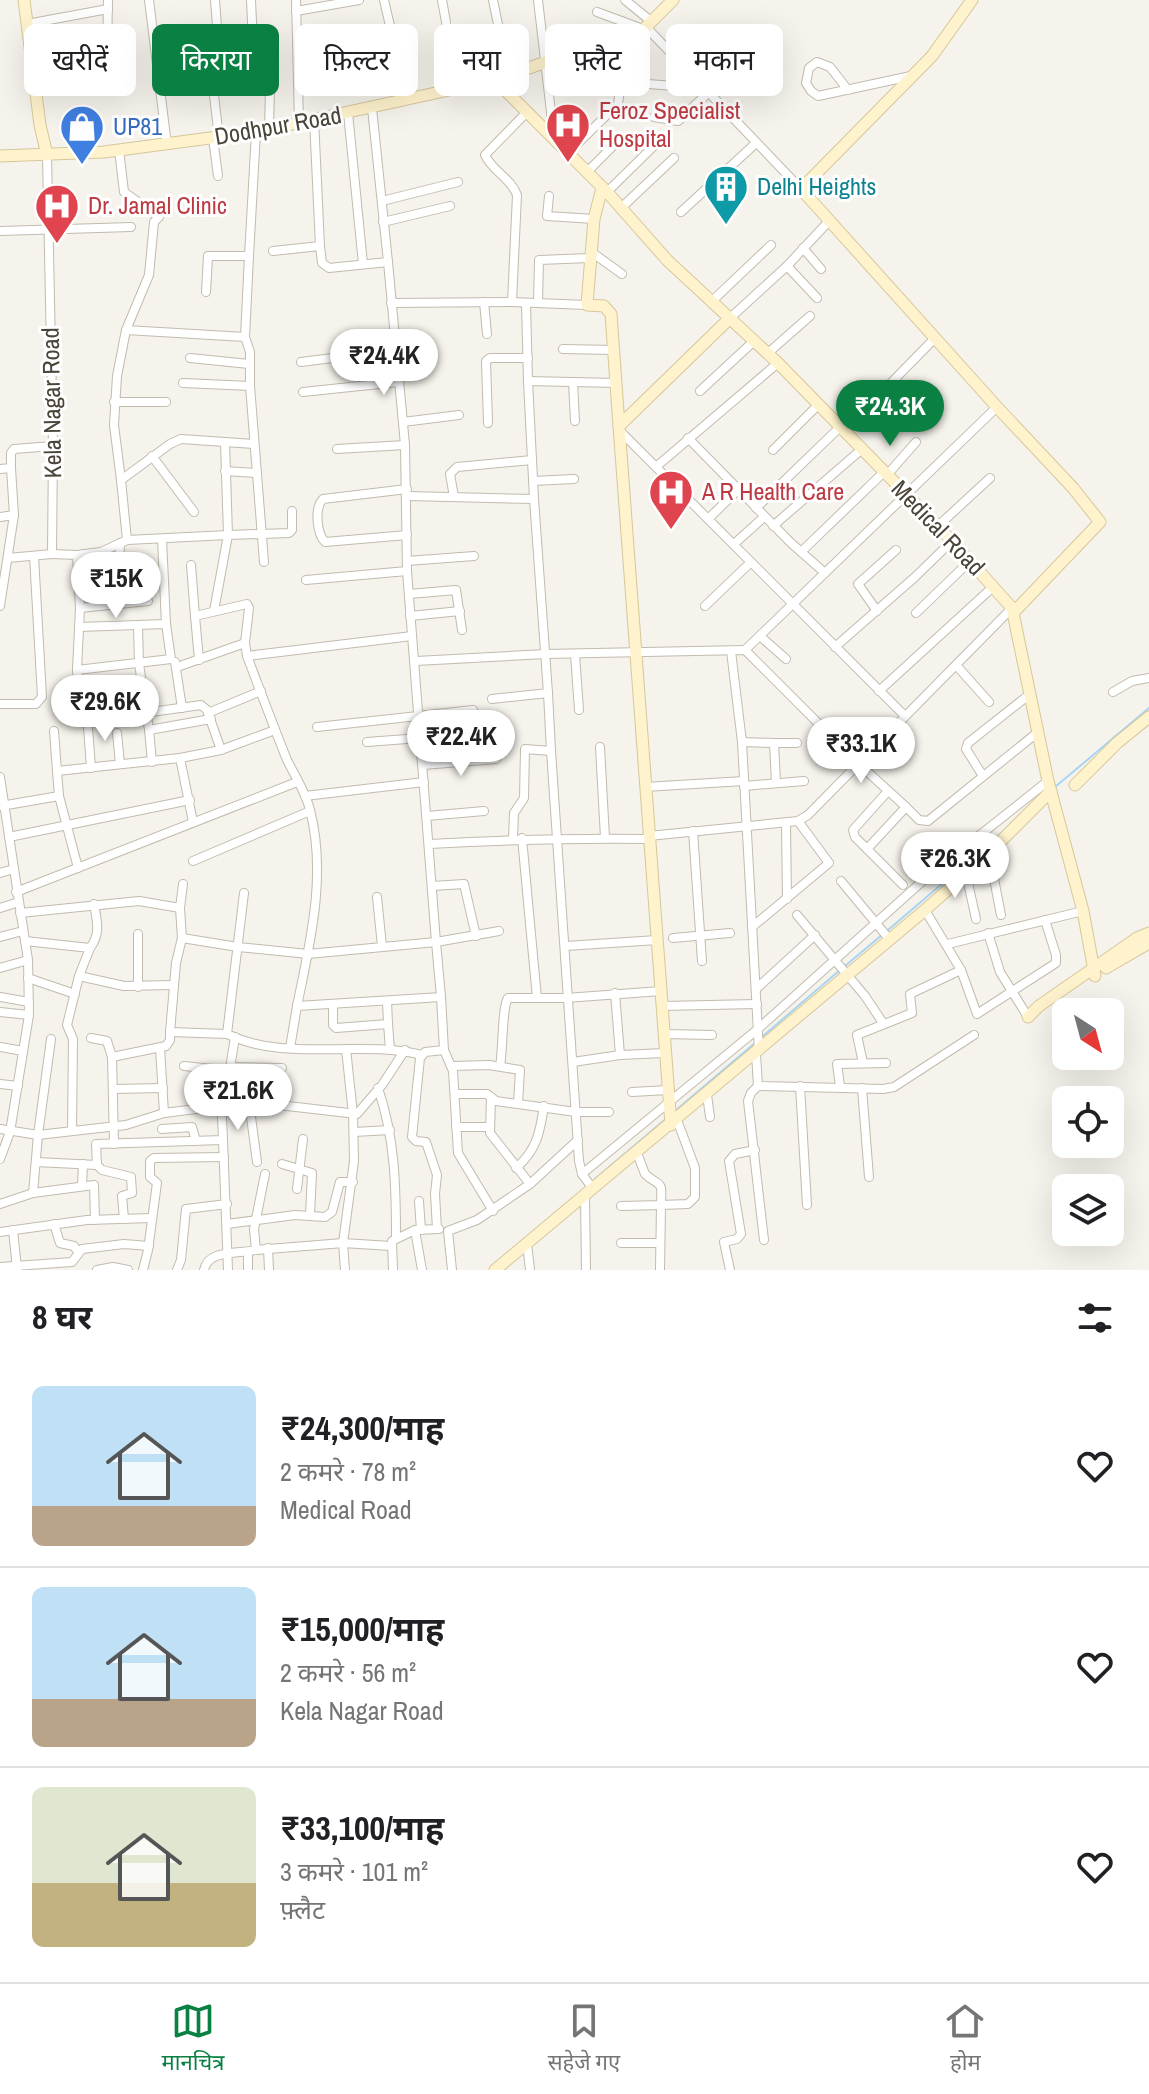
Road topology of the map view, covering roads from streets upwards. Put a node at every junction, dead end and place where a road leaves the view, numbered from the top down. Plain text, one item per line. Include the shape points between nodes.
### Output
1 (24, 0) edge
2 (149, 0) edge
3 (215, 0) edge
4 (251, 0) edge
5 (296, 0) edge
6 (359, 0) edge
7 (384, 0) edge
8 (442, 0) edge
9 (493, 0) edge
10 (538, 0) edge
11 (625, 0) edge
12 (673, 0) edge
13 (972, 0) edge
14 (108, 4) edge
15 (296, 11) junction
16 (597, 12) dead end
17 (446, 22) dead end
18 (27, 24) joint
19 (108, 24) edge
20 (217, 24) edge
21 (498, 24) edge
22 (640, 24) edge
23 (645, 24) edge
24 (649, 24) edge
25 (650, 29) edge
26 (666, 47) edge
27 (545, 54) edge
28 (912, 76) junction
29 (848, 90) junction
30 (434, 93) edge
31 (36, 96) edge
32 (270, 96) edge
33 (511, 96) edge
34 (550, 96) edge
35 (619, 96) edge
36 (700, 96) edge
37 (711, 96) edge
38 (407, 99) junction
39 (372, 108) junction
40 (527, 112) junction
41 (348, 113) junction
42 (654, 117) dead end
43 (314, 119) junction
44 (299, 124) junction
45 (269, 129) junction
46 (256, 132) junction
47 (663, 137) dead end
48 (216, 138) junction
49 (555, 139) junction
50 (620, 139) dead end
51 (756, 143) junction
52 (167, 145) junction
53 (119, 150) junction
54 (568, 153) junction
55 (47, 155) junction
56 (0, 156) edge
57 (674, 158) dead end
58 (587, 172) junction
59 (218, 176) dead end
60 (458, 182) dead end
61 (801, 189) junction
62 (605, 190) junction
63 (549, 196) dead end
64 (382, 201) junction
65 (450, 206) dead end
66 (621, 208) junction
67 (681, 212) dead end
68 (594, 219) junction
69 (829, 221) junction
70 (383, 222) junction
71 (131, 227) dead end
72 (50, 230) junction
73 (0, 231) edge
74 (771, 245) dead end
75 (320, 246) junction
76 (803, 248) junction
77 (273, 251) dead end
78 (590, 255) junction
79 (249, 256) junction
80 (388, 262) junction
81 (363, 264) junction
82 (787, 266) junction
83 (821, 269) dead end
84 (622, 274) dead end
85 (206, 292) dead end
86 (817, 298) dead end
87 (484, 302) junction
88 (512, 302) junction
89 (711, 302) junction
90 (391, 303) junction
91 (526, 303) junction
92 (538, 303) junction
93 (587, 305) junction
94 (810, 316) dead end
95 (729, 319) junction
96 (126, 330) junction
97 (487, 334) dead end
98 (245, 337) junction
99 (935, 338) junction
100 (754, 341) junction
101 (563, 349) dead end
102 (395, 350) junction
103 (613, 350) junction
104 (768, 353) junction
105 (190, 358) dead end
106 (528, 358) junction
107 (301, 362) dead end
108 (778, 363) junction
109 (249, 364) junction
110 (528, 381) junction
111 (398, 382) junction
112 (573, 382) junction
113 (183, 383) dead end
114 (616, 383) junction
115 (250, 386) junction
116 (700, 391) dead end
117 (303, 392) dead end
118 (114, 402) junction
119 (166, 402) dead end
120 (818, 405) junction
121 (997, 407) junction
122 (459, 415) dead end
123 (575, 421) dead end
124 (403, 422) junction
125 (488, 423) dead end
126 (619, 428) junction
127 (842, 429) junction
128 (688, 438) junction
129 (225, 442) junction
130 (916, 442) dead end
131 (254, 444) junction
132 (405, 445) junction
133 (53, 446) junction
134 (337, 449) dead end
135 (862, 449) junction
136 (773, 450) dead end
137 (152, 456) junction
138 (532, 460) junction
139 (657, 466) junction
140 (11, 468) junction
141 (0, 469) edge
142 (225, 471) junction
143 (257, 473) junction
144 (885, 473) junction
145 (990, 478) dead end
146 (574, 479) dead end
147 (121, 480) junction
148 (533, 481) junction
149 (738, 490) junction
150 (407, 493) junction
151 (905, 494) junction
152 (454, 497) junction
153 (534, 499) junction
154 (756, 508) junction
155 (292, 511) dead end
156 (194, 512) dead end
157 (14, 515) junction
158 (0, 517) edge
159 (764, 517) junction
160 (708, 519) junction
161 (773, 526) junction
162 (938, 526) junction
163 (262, 534) junction
164 (228, 535) junction
165 (407, 535) junction
166 (162, 539) junction
167 (123, 541) junction
168 (952, 541) junction
169 (734, 544) junction
170 (896, 550) dead end
171 (801, 552) junction
172 (52, 554) junction
173 (77, 555) junction
174 (34, 556) junction
175 (474, 556) dead end
176 (8, 558) junction
177 (970, 561) junction
178 (264, 562) dead end
179 (751, 562) junction
180 (191, 565) dead end
181 (407, 566) junction
182 (825, 573) junction
183 (306, 580) dead end
184 (994, 586) junction
185 (409, 594) junction
186 (148, 601) dead end
187 (118, 604) junction
188 (793, 604) junction
189 (0, 606) edge
190 (705, 606) dead end
191 (80, 608) junction
192 (1013, 610) junction
193 (214, 611) junction
194 (460, 611) junction
195 (877, 611) junction
196 (916, 613) dead end
197 (195, 616) junction
198 (410, 616) junction
199 (166, 624) junction
200 (138, 626) junction
201 (79, 627) junction
202 (462, 630) dead end
203 (412, 636) junction
204 (760, 636) junction
205 (245, 643) junction
206 (835, 647) junction
207 (745, 650) junction
208 (731, 651) junction
209 (635, 653) junction
210 (545, 654) junction
211 (575, 654) junction
212 (247, 656) junction
213 (786, 659) dead end
214 (199, 660) junction
215 (416, 661) junction
216 (174, 663) junction
217 (139, 664) junction
218 (956, 665) junction
219 (77, 670) junction
220 (1149, 678) edge
221 (261, 691) junction
222 (879, 691) junction
223 (1113, 692) dead end
224 (548, 693) junction
225 (1030, 694) junction
226 (492, 699) dead end
227 (989, 702) dead end
228 (0, 704) edge
229 (182, 708) junction
230 (473, 710) dead end
231 (579, 710) dead end
232 (146, 714) junction
233 (418, 714) junction
234 (210, 716) junction
235 (905, 716) junction
236 (1149, 717) edge
237 (87, 721) junction
238 (317, 727) dead end
239 (149, 730) junction
240 (275, 730) junction
241 (54, 731) dead end
242 (1038, 732) junction
243 (117, 733) dead end
244 (420, 738) junction
245 (367, 742) dead end
246 (742, 742) junction
247 (774, 743) junction
248 (797, 743) dead end
249 (600, 747) dead end
250 (221, 750) junction
251 (551, 751) junction
252 (180, 758) junction
253 (496, 759) dead end
254 (152, 762) junction
255 (120, 764) junction
256 (859, 764) junction
257 (423, 765) junction
258 (91, 768) junction
259 (57, 771) junction
260 (983, 776) junction
261 (0, 777) edge
262 (804, 781) dead end
263 (297, 782) junction
264 (424, 782) junction
265 (776, 783) junction
266 (744, 784) junction
267 (1075, 785) dead end
268 (1049, 786) junction
269 (645, 787) junction
270 (888, 791) junction
271 (59, 796) junction
272 (305, 796) junction
273 (190, 800) junction
274 (2, 805) edge
275 (906, 807) junction
276 (310, 811) junction
277 (484, 811) dead end
278 (427, 816) junction
279 (798, 821) junction
280 (3, 822) edge
281 (193, 822) junction
282 (786, 824) junction
283 (68, 825) junction
284 (747, 826) junction
285 (693, 831) junction
286 (9, 837) junction
287 (649, 837) junction
288 (605, 838) junction
289 (518, 839) junction
290 (557, 841) junction
291 (429, 844) junction
292 (11, 849) junction
293 (867, 849) junction
294 (0, 852) edge
295 (989, 853) junction
296 (193, 861) dead end
297 (78, 868) junction
298 (14, 869) junction
299 (0, 873) edge
300 (966, 874) junction
301 (841, 881) dead end
302 (183, 884) dead end
303 (903, 885) dead end
304 (432, 886) junction
305 (16, 892) junction
306 (244, 893) dead end
307 (377, 897) dead end
308 (787, 899) junction
309 (19, 902) junction
310 (94, 904) junction
311 (0, 908) edge
312 (180, 908) junction
313 (925, 910) junction
314 (1083, 911) junction
315 (20, 913) junction
316 (797, 915) dead end
317 (1001, 915) dead end
318 (976, 919) dead end
319 (1045, 920) junction
320 (752, 927) junction
321 (499, 931) dead end
322 (883, 931) junction
323 (730, 933) dead end
324 (988, 933) junction
325 (138, 934) dead end
326 (700, 935) junction
327 (815, 935) junction
328 (24, 936) junction
329 (476, 936) junction
330 (0, 937) edge
331 (182, 938) junction
332 (673, 938) dead end
333 (657, 940) junction
334 (436, 942) junction
335 (1148, 942) edge
336 (948, 944) junction
337 (382, 946) junction
338 (566, 946) junction
339 (238, 947) junction
340 (90, 948) junction
341 (308, 954) junction
342 (28, 960) junction
343 (702, 961) dead end
344 (836, 961) junction
345 (0, 968) edge
346 (961, 970) junction
347 (1094, 972) junction
348 (79, 976) junction
349 (848, 976) junction
350 (28, 978) junction
351 (173, 985) junction
352 (138, 987) junction
353 (756, 989) junction
354 (1013, 990) junction
355 (661, 991) junction
356 (615, 993) junction
357 (75, 994) junction
358 (0, 997) edge
359 (441, 997) junction
360 (537, 998) junction
361 (566, 998) junction
362 (387, 1001) junction
363 (29, 1002) junction
364 (757, 1004) junction
365 (333, 1005) junction
366 (297, 1006) junction
367 (662, 1006) junction
368 (0, 1012) edge
369 (29, 1015) junction
370 (1028, 1017) joint
371 (883, 1023) junction
372 (388, 1024) junction
373 (170, 1032) junction
374 (664, 1034) junction
375 (712, 1035) dead end
376 (974, 1035) dead end
377 (231, 1036) junction
378 (91, 1038) dead end
379 (51, 1039) dead end
380 (759, 1042) junction
381 (0, 1047) edge
382 (160, 1048) junction
383 (290, 1048) junction
384 (346, 1049) junction
385 (390, 1049) junction
386 (405, 1050) junction
387 (444, 1050) junction
388 (23, 1051) junction
389 (665, 1053) junction
390 (422, 1055) junction
391 (620, 1055) junction
392 (112, 1057) junction
393 (573, 1062) junction
394 (863, 1063) junction
395 (886, 1063) dead end
396 (184, 1066) dead end
397 (452, 1066) junction
398 (500, 1066) junction
399 (232, 1069) junction
400 (230, 1083) junction
401 (0, 1084) edge
402 (18, 1086) junction
403 (272, 1086) junction
404 (758, 1086) junction
405 (800, 1086) junction
406 (840, 1086) junction
407 (163, 1088) junction
408 (378, 1088) junction
409 (862, 1088) junction
410 (114, 1089) junction
411 (668, 1090) junction
412 (632, 1092) dead end
413 (456, 1094) junction
414 (707, 1095) junction
415 (491, 1097) junction
416 (227, 1099) junction
417 (252, 1102) junction
418 (518, 1103) junction
419 (271, 1104) junction
420 (544, 1106) junction
421 (576, 1112) junction
422 (609, 1112) dead end
423 (164, 1113) junction
424 (353, 1114) junction
425 (671, 1115) junction
426 (710, 1117) dead end
427 (114, 1126) junction
428 (456, 1127) junction
429 (489, 1127) junction
430 (0, 1129) edge
431 (95, 1129) junction
432 (162, 1129) dead end
433 (390, 1130) junction
434 (72, 1131) junction
435 (10, 1132) junction
436 (354, 1132) junction
437 (38, 1135) junction
438 (303, 1139) dead end
439 (223, 1140) junction
440 (578, 1140) junction
441 (196, 1141) junction
442 (150, 1143) junction
443 (96, 1144) junction
444 (114, 1144) junction
445 (755, 1150) junction
446 (637, 1153) junction
447 (224, 1157) junction
448 (0, 1159) edge
449 (152, 1159) junction
450 (36, 1162) junction
451 (257, 1162) dead end
452 (83, 1164) junction
453 (282, 1164) dead end
454 (97, 1165) junction
455 (516, 1168) junction
456 (299, 1169) junction
457 (265, 1174) dead end
458 (869, 1177) dead end
459 (353, 1182) junction
460 (530, 1184) junction
461 (82, 1185) junction
462 (587, 1185) junction
463 (297, 1189) dead end
464 (33, 1193) junction
465 (419, 1201) dead end
466 (0, 1204) edge
467 (227, 1204) junction
468 (661, 1205) junction
469 (807, 1205) dead end
470 (621, 1206) dead end
471 (493, 1211) junction
472 (310, 1215) junction
473 (152, 1218) junction
474 (124, 1219) junction
475 (95, 1220) junction
476 (256, 1220) junction
477 (54, 1224) junction
478 (227, 1224) junction
479 (437, 1229) junction
480 (13, 1230) junction
481 (418, 1230) junction
482 (448, 1231) junction
483 (0, 1232) edge
484 (764, 1240) dead end
485 (393, 1242) junction
486 (343, 1243) junction
487 (527, 1243) junction
488 (621, 1243) dead end
489 (660, 1243) junction
490 (149, 1246) junction
491 (268, 1248) junction
492 (252, 1251) junction
493 (78, 1252) junction
494 (229, 1253) junction
495 (0, 1267) edge
496 (17, 1268) edge
497 (112, 1269) edge
498 (97, 1270) edge
499 (128, 1270) edge
500 (143, 1270) edge
501 (177, 1270) edge
502 (204, 1270) edge
503 (228, 1270) edge
504 (248, 1270) edge
505 (269, 1270) edge
506 (345, 1270) edge
507 (393, 1270) edge
508 (422, 1270) edge
509 (452, 1270) edge
510 (495, 1270) edge
511 (530, 1270) edge
512 (586, 1270) edge
513 (660, 1270) edge
514 (730, 1270) edge

1 - 18 street
2 - 52 street
3 - 20 street
4 - 48 street via 254,65 212,78
5 - 15 street
6 - 15 street
7 - 38 street
8 - 17 street
9 - 21 street
10 - 27 street
11 - 23 street
12 - 24 street, Dodhpur Road
13 - 28 street
14 - 18 street
14 - 19 street
15 - 44 street
16 - 22 street
25 - 26 street
28 - 29 street
28 - 61 street
29 - 29 street via 818,96 806,83 809,68 817,62 830,67
30 - 38 street, Dodhpur Road
31 - 55 street
32 - 45 street
33 - 40 street, Medical Road
34 - 49 street
35 - 54 street via 618,104
36 - 42 street via 678,121
37 - 51 street
38 - 39 street, Dodhpur Road
39 - 41 street, Dodhpur Road
39 - 64 street
40 - 49 street, Medical Road
40 - 88 street via 485,155 517,195
41 - 43 street, Dodhpur Road
41 - 81 street
43 - 44 street, Dodhpur Road
43 - 75 street
44 - 45 street, Dodhpur Road
45 - 46 street, Dodhpur Road
46 - 48 street, Dodhpur Road
46 - 79 street
47 - 62 street
48 - 52 street, Dodhpur Road
48 - 59 street
49 - 54 street, Medical Road
50 - 58 street
51 - 61 street
51 - 67 street
52 - 53 street, Dodhpur Road
53 - 55 street, Dodhpur Road
53 - 96 street via 124,192 159,217 154,222 149,275
54 - 58 street, Medical Road
55 - 56 street, Dodhpur Road
55 - 72 street, Kela Nagar Road
57 - 66 street
58 - 62 street, Medical Road
60 - 64 street
61 - 69 street
62 - 66 street, Medical Road
62 - 68 street
63 - 68 street via 547,216
64 - 70 street
65 - 70 street
66 - 89 street, Medical Road
68 - 78 street
69 - 76 street
69 - 99 street
70 - 80 street
71 - 72 street
72 - 73 street
72 - 133 street, Kela Nagar Road
74 - 89 street
75 - 77 street
75 - 81 street via 325,267
76 - 82 street
76 - 83 street
78 - 84 street
78 - 92 street via 539,260
78 - 93 street
79 - 85 street via 208,256
79 - 98 street
80 - 81 street
80 - 90 street
82 - 86 street
82 - 95 street
87 - 88 street
87 - 90 street
87 - 97 street
88 - 91 street
89 - 95 street, Medical Road
90 - 102 street
91 - 92 street
91 - 106 street
92 - 93 street
93 - 103 street via 609,309
94 - 104 street
95 - 100 street, Medical Road
95 - 126 street
96 - 98 street
96 - 118 street
98 - 109 street
99 - 121 street
99 - 127 street
100 - 104 street, Medical Road
100 - 116 street
101 - 103 street
102 - 107 street
102 - 111 street
103 - 114 street
104 - 108 street, Medical Road
105 - 109 street
106 - 110 street
106 - 125 street via 488,359
108 - 120 street, Medical Road
108 - 128 street
109 - 115 street
110 - 112 street
110 - 138 street
111 - 117 street
111 - 124 street
112 - 114 street
112 - 123 street
113 - 115 street
114 - 126 street
115 - 131 street
118 - 119 street
118 - 147 street
120 - 127 street, Medical Road
120 - 136 street
121 - 151 street
121 - 192 street via 1100,522
122 - 124 street
124 - 132 street
126 - 139 street
126 - 209 street
127 - 135 street, Medical Road
127 - 154 street
128 - 139 street
128 - 149 street
129 - 131 street
129 - 137 street via 181,439
129 - 142 street
130 - 144 street
131 - 143 street
132 - 134 street
132 - 150 street
133 - 140 street via 14,449
133 - 172 street, Kela Nagar Road
135 - 144 street, Medical Road
135 - 161 street
137 - 147 street
137 - 156 street
138 - 148 street
138 - 152 street via 457,467 450,474
139 - 160 street
140 - 141 street
140 - 157 street
142 - 143 street
142 - 164 street
143 - 163 street
144 - 151 street, Medical Road
144 - 171 street
145 - 162 street
146 - 148 street
147 - 167 street
148 - 153 street
149 - 154 street
149 - 160 street
150 - 152 street
150 - 165 street
150 - 165 street via 323,499 317,508 325,542
151 - 162 street, Medical Road
151 - 182 street
152 - 153 street
153 - 210 street
154 - 159 street
155 - 163 street via 291,532
157 - 158 street
157 - 176 street
159 - 161 street
159 - 169 street
160 - 169 street
161 - 171 street
162 - 168 street, Medical Road
163 - 164 street
163 - 178 street
164 - 166 street
164 - 193 street
165 - 181 street
166 - 167 street
166 - 199 street
167 - 173 street via 101,552
167 - 187 street
168 - 177 street, Medical Road
168 - 195 street
169 - 179 street
170 - 195 street via 858,584
171 - 182 street
172 - 173 street
172 - 174 street
173 - 191 street
174 - 176 street
174 - 228 street via 42,697 36,704
175 - 181 street
176 - 189 street
177 - 184 street, Medical Road
177 - 196 street
179 - 188 street
179 - 190 street
180 - 197 street
181 - 183 street
181 - 185 street
182 - 188 street
184 - 192 street, Medical Road
184 - 222 street
185 - 194 street via 456,590
185 - 198 street
186 - 187 street
187 - 191 street
188 - 204 street
188 - 206 street
191 - 201 street
192 - 218 street
192 - 225 street, Medical Road
193 - 197 street
193 - 205 street via 247,604
194 - 198 street
194 - 202 street
195 - 206 street
197 - 214 street
198 - 203 street
199 - 200 street
199 - 216 street
200 - 201 street
200 - 217 street
201 - 219 street
203 - 212 street
203 - 215 street
204 - 207 street
204 - 213 street
205 - 212 street
205 - 214 street
206 - 222 street
207 - 208 street
207 - 256 street
208 - 209 street
208 - 246 street
209 - 211 street
209 - 269 street
210 - 211 street
210 - 215 street
210 - 224 street
211 - 231 street
212 - 221 street
214 - 216 street
215 - 233 street
216 - 217 street
216 - 229 street
217 - 219 street
217 - 232 street
218 - 227 street
218 - 235 street
219 - 237 street
220 - 223 street
221 - 234 street
221 - 240 street
222 - 235 street
224 - 226 street
224 - 251 street
225 - 242 street, Medical Road
225 - 260 street via 968,743 966,749
229 - 232 street
229 - 234 street via 201,705
230 - 233 street
232 - 237 street
232 - 239 street
233 - 238 street
233 - 244 street
234 - 239 street
234 - 250 street
235 - 256 street
236 - 267 street
237 - 258 street
239 - 254 street
240 - 250 street
240 - 263 street
241 - 259 street
242 - 260 street
242 - 268 street, Medical Road
243 - 255 street
244 - 245 street
244 - 257 street
246 - 247 street
246 - 266 street
247 - 248 street
247 - 265 street
249 - 288 street
250 - 252 street
251 - 289 street via 525,749 524,798 514,813
251 - 290 street
252 - 254 street
252 - 273 street
253 - 257 street
254 - 255 street
255 - 258 street
256 - 270 street
256 - 279 street
257 - 264 street
258 - 259 street
259 - 271 street
260 - 275 street via 928,821
261 - 274 street
262 - 265 street
263 - 272 street
263 - 281 street
264 - 272 street
264 - 278 street
265 - 266 street
266 - 269 street
266 - 284 street
268 - 295 street
268 - 314 street, Medical Road
268 - 322 street via 946,861
269 - 287 street
270 - 275 street
270 - 293 street via 853,830
271 - 274 street
271 - 283 street
272 - 276 street
273 - 281 street
273 - 283 street
274 - 280 street
275 - 293 street
276 - 296 street
276 - 341 street via 317,875
277 - 278 street
278 - 291 street
279 - 282 street
279 - 308 street via 829,863
280 - 286 street
281 - 297 street
282 - 284 street
282 - 308 street
283 - 286 street
283 - 297 street
284 - 285 street
284 - 320 street
285 - 287 street
285 - 326 street
286 - 292 street
287 - 288 street
287 - 333 street
288 - 290 street
289 - 290 street
289 - 291 street
289 - 360 street
290 - 338 street
291 - 304 street
292 - 294 street
292 - 298 street
293 - 303 street
295 - 300 street
295 - 317 street
297 - 305 street
298 - 299 street
298 - 305 street
300 - 313 street
300 - 318 street
301 - 322 street
302 - 312 street
304 - 329 street via 464,884
304 - 334 street
305 - 309 street
306 - 339 street
307 - 337 street
308 - 320 street
309 - 311 street
309 - 315 street
310 - 312 street via 139,901
310 - 315 street
310 - 340 street via 98,930
312 - 331 street
313 - 322 street
313 - 336 street
314 - 319 street
314 - 347 street, Medical Road
315 - 328 street
316 - 327 street
319 - 324 street
319 - 354 street via 1056,963
320 - 353 street
321 - 329 street
322 - 344 street
322 - 349 street
323 - 326 street
324 - 336 street
324 - 354 street via 1000,972
325 - 352 street
326 - 332 street
326 - 343 street
327 - 344 street
327 - 353 street
328 - 330 street
328 - 340 street
328 - 342 street
329 - 334 street
331 - 339 street
331 - 351 street
333 - 338 street
333 - 355 street
334 - 337 street
334 - 359 street
335 - 347 street via 1137,938
336 - 346 street
337 - 341 street
338 - 361 street
339 - 341 street
339 - 377 street
340 - 348 street
341 - 366 street
342 - 345 street
342 - 350 street
344 - 349 street
344 - 380 street
346 - 354 street via 977,1014
346 - 371 street via 910,994 913,1011
347 - 370 street
348 - 352 street
348 - 357 street
349 - 371 street
349 - 380 street
350 - 357 street
350 - 363 street
351 - 352 street
351 - 373 street
353 - 364 street
354 - 370 street
355 - 356 street
355 - 367 street
356 - 361 street
356 - 391 street
357 - 434 street via 67,1025 73,1039
358 - 363 street
359 - 362 street
359 - 387 street
360 - 361 street
360 - 398 street via 504,1000
361 - 393 street
362 - 365 street
362 - 372 street
363 - 369 street
364 - 367 street
364 - 380 street
365 - 366 street
365 - 372 street via 336,1028
366 - 383 street
367 - 374 street
368 - 369 street
369 - 388 street
371 - 394 street via 857,1035
372 - 385 street
373 - 377 street
373 - 382 street via 168,1044
374 - 375 street
374 - 389 street
376 - 409 street via 894,1087
377 - 383 street
377 - 399 street
378 - 392 street via 107,1041
379 - 437 street
380 - 404 street
380 - 414 street
380 - 425 street
381 - 388 street
382 - 392 street
382 - 407 street
383 - 384 street
384 - 385 street
384 - 424 street
385 - 386 street
386 - 390 street
386 - 408 street
387 - 390 street
387 - 397 street
388 - 402 street
389 - 391 street
389 - 411 street
390 - 479 street via 412,1137 426,1142 435,1167
391 - 393 street
392 - 410 street
393 - 421 street
394 - 395 street
394 - 406 street via 837,1064
396 - 399 street
397 - 398 street
397 - 413 street
398 - 418 street via 522,1072
399 - 400 street
399 - 403 street via 277,1068
400 - 403 street
400 - 416 street
401 - 402 street
402 - 435 street
403 - 419 street
404 - 405 street
404 - 445 street via 748,1101
405 - 406 street
405 - 469 street
406 - 409 street
407 - 410 street
407 - 423 street
408 - 424 street
408 - 433 street
409 - 458 street
410 - 427 street
411 - 412 street
411 - 425 street
413 - 415 street
413 - 428 street
414 - 425 street
414 - 426 street
415 - 418 street
415 - 429 street
416 - 417 street
416 - 423 street via 212,1107
416 - 439 street
417 - 419 street
417 - 451 street
418 - 420 street
419 - 424 street
420 - 421 street
420 - 455 street via 534,1150
421 - 422 street
421 - 440 street
423 - 427 street
424 - 436 street
425 - 446 street
425 - 462 street
425 - 468 street via 695,1168 695,1197 688,1204
427 - 431 street
427 - 444 street
428 - 429 street
428 - 471 street via 458,1153
429 - 455 street
430 - 435 street
431 - 434 street
431 - 443 street
432 - 441 street via 192,1127
433 - 436 street
433 - 485 street
434 - 437 street
435 - 437 street
435 - 448 street
436 - 459 street
437 - 450 street
438 - 456 street
439 - 441 street
439 - 447 street
440 - 460 street
440 - 462 street
441 - 442 street
442 - 444 street
442 - 449 street
443 - 444 street
443 - 454 street
445 - 484 street
445 - 514 street via 735,1154 729,1161 741,1234 724,1242
446 - 462 street
446 - 468 street via 645,1174 660,1183
447 - 449 street
447 - 467 street
449 - 473 street via 150,1177 157,1183
450 - 452 street
450 - 464 street
452 - 454 street
452 - 461 street
453 - 456 street
454 - 474 street via 131,1177 132,1193 122,1196
455 - 460 street
456 - 463 street
456 - 472 street via 313,1176
457 - 476 street
459 - 472 street via 339,1184 329,1215
459 - 486 street
460 - 471 street
461 - 464 street
461 - 475 street via 95,1187
462 - 487 street
462 - 512 street
464 - 466 street
465 - 481 street
467 - 478 street
467 - 501 street via 186,1209
468 - 470 street
468 - 489 street
471 - 482 street
472 - 476 street
473 - 474 street
473 - 490 street
474 - 475 street
475 - 477 street
476 - 478 street
476 - 492 street
477 - 480 street
477 - 493 street via 60,1243
478 - 494 street
479 - 481 street
479 - 482 street
480 - 483 street
480 - 496 street
481 - 485 street
481 - 508 street
482 - 509 street
485 - 486 street
485 - 507 street
486 - 491 street
486 - 506 street
487 - 510 street
487 - 511 street
488 - 489 street
489 - 513 street
490 - 493 street via 124,1244
490 - 500 street
491 - 492 street
491 - 505 street
492 - 494 street
492 - 504 street
493 - 496 street via 72,1262
494 - 502 street via 208,1259
494 - 503 street
495 - 496 street
497 - 498 street
497 - 499 street

